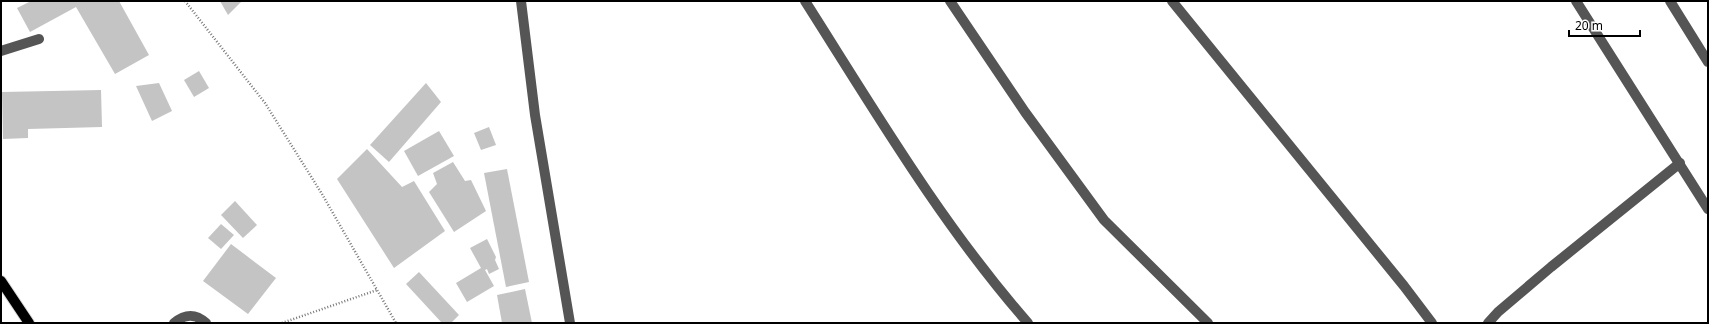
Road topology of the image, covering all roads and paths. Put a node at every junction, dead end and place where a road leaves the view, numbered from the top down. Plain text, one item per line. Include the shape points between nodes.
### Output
1 (185, 1) edge
2 (521, 1) edge
3 (805, 1) edge
4 (950, 1) edge
5 (1576, 1) edge
6 (1670, 1) edge
7 (1177, 3) edge
8 (39, 40) dead end
9 (1, 51) edge
10 (1708, 62) edge
11 (1680, 163) junction
12 (1708, 209) edge
13 (1, 281) edge
14 (377, 290) junction
15 (29, 323) edge
16 (174, 323) edge
17 (206, 323) edge
18 (282, 323) edge
19 (396, 323) edge
20 (570, 323) edge
21 (1028, 323) edge
22 (1208, 323) edge
23 (1432, 323) edge
24 (1488, 323) edge

1 - 14 path via 265,103 322,194
2 - 20 street via 535,115
3 - 21 street via 934,203
4 - 22 street via 1025,112 1104,220
5 - 11 street
6 - 10 street
7 - 23 street
8 - 9 street
11 - 12 street
11 - 24 street via 1545,272
13 - 15 main road
14 - 18 path
14 - 19 path
16 - 17 street via 182,317 191,315 201,318

